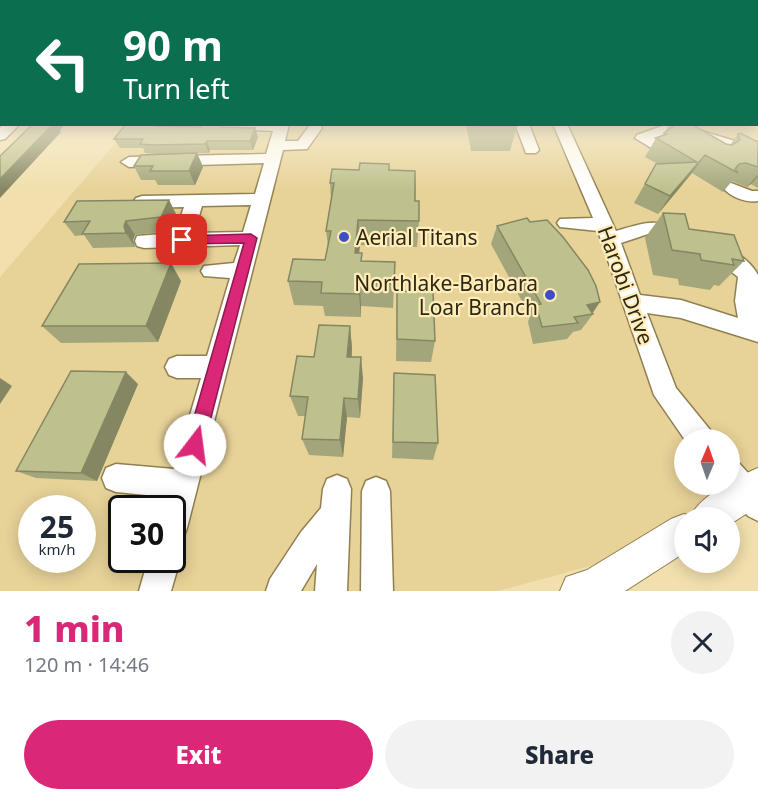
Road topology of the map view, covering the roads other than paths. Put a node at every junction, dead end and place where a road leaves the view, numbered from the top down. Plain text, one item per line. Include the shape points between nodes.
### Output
1 (703, 135) edge
2 (279, 136) edge
3 (310, 136) edge
4 (526, 136) edge
5 (565, 136) edge
6 (648, 136) edge
7 (705, 136) edge
8 (653, 144) dead end
9 (531, 150) dead end
10 (275, 152) junction
11 (758, 153) edge
12 (717, 156) edge
13 (129, 162) dead end
14 (731, 188) dead end
15 (758, 196) edge
16 (262, 199) junction
17 (195, 201) junction
18 (139, 202) edge
19 (566, 223) dead end
20 (608, 232) junction
21 (251, 238) junction
22 (182, 240) junction
23 (144, 241) dead end
24 (243, 270) junction
25 (211, 271) dead end
26 (633, 302) junction
27 (755, 332) edge
28 (177, 367) dead end
29 (216, 367) junction
30 (693, 429) edge
31 (116, 478) dead end
32 (184, 484) junction
33 (748, 490) edge
34 (376, 491) dead end
35 (181, 495) edge
36 (724, 507) edge
37 (674, 538) edge
38 (160, 573) edge
39 (155, 591) edge
40 (282, 591) edge
41 (331, 591) edge
42 (377, 591) edge
43 (580, 591) edge

1 - 12 street via 700,145
2 - 10 street
3 - 10 street via 302,146
4 - 9 street
5 - 20 street, Harobi Drive
6 - 8 street via 642,138
7 - 11 street
10 - 13 street
10 - 16 street
14 - 15 street
16 - 17 street
16 - 21 street
17 - 18 street
17 - 22 street
19 - 20 street
20 - 26 street, Harobi Drive
20 - 27 street via 627,237 639,229 655,227 684,236 732,260 748,275 746,301
21 - 22 street
21 - 24 street
22 - 23 street
24 - 25 street
24 - 29 street
26 - 27 street via 681,309
26 - 30 street, Harobi Drive via 666,395
28 - 29 street
29 - 32 street
31 - 32 street
32 - 35 street
33 - 36 main road
34 - 42 street
37 - 43 main road via 594,588
38 - 39 street
40 - 41 street via 336,502

